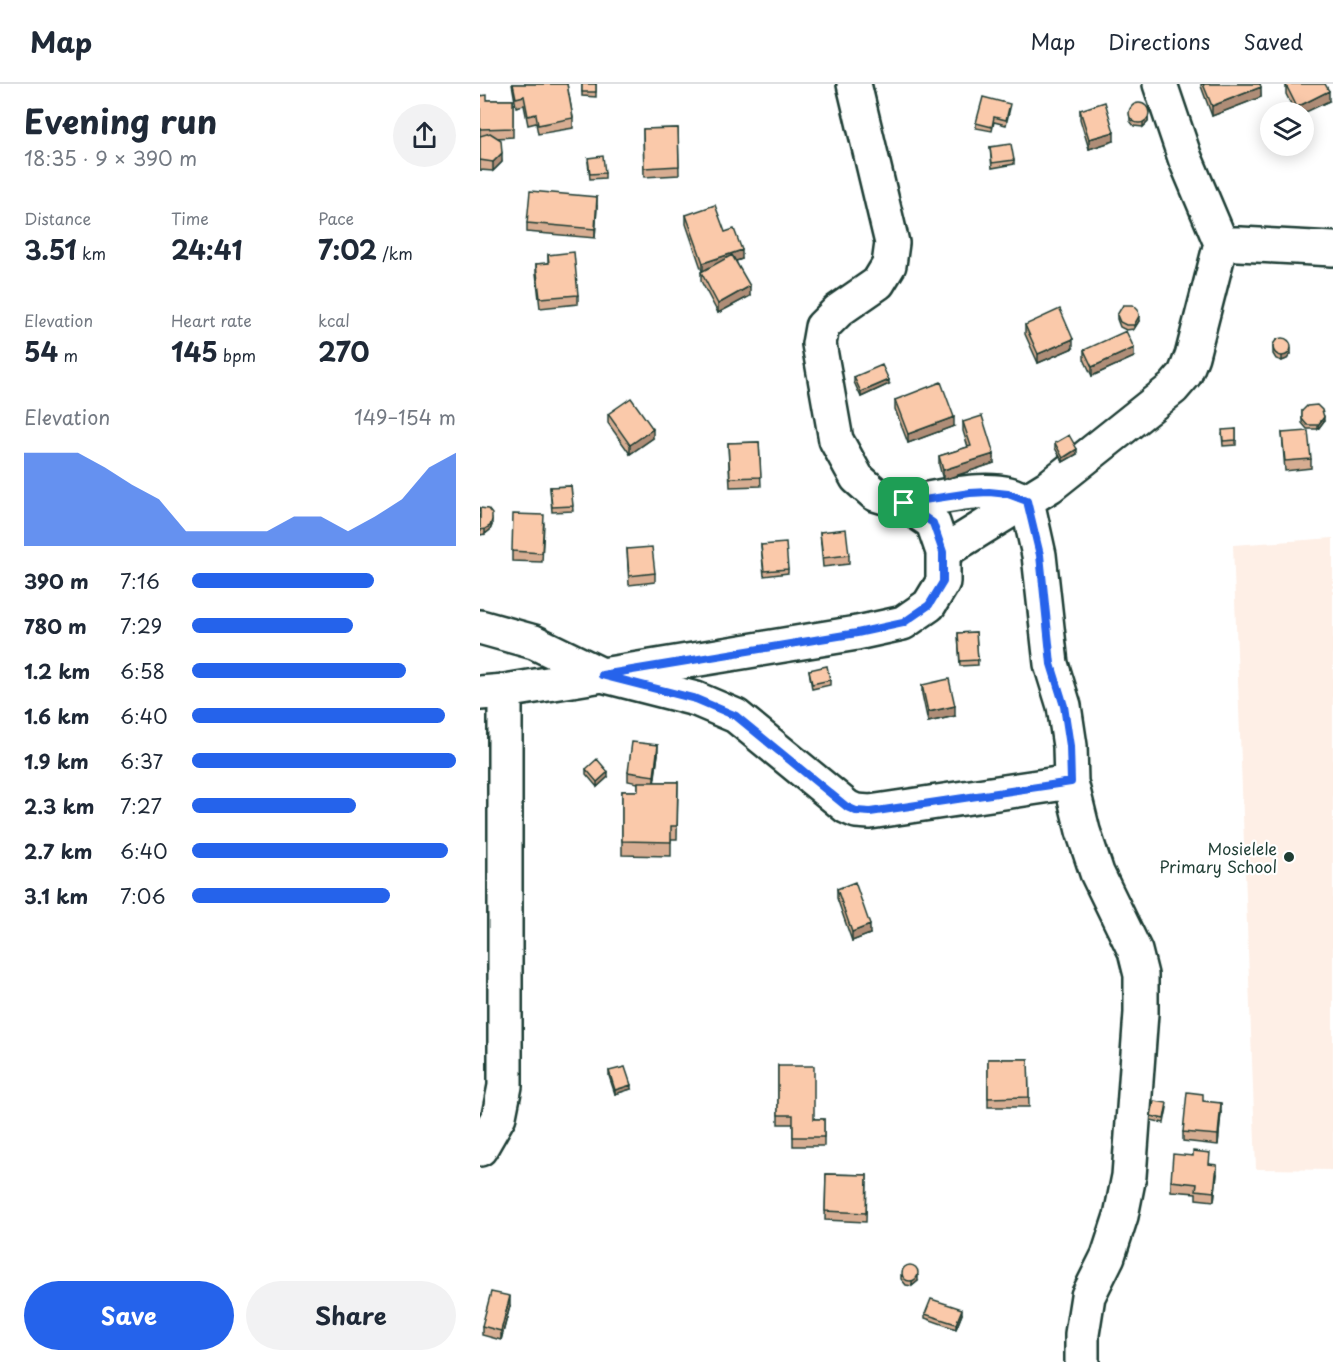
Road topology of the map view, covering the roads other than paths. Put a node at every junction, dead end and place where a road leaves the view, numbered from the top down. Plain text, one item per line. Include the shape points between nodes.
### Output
1 (854, 84) edge
2 (1160, 84) edge
3 (1221, 243) junction
4 (1333, 249) edge
5 (1027, 501) junction
6 (904, 503) junction
7 (943, 552) junction
8 (480, 627) edge
9 (602, 675) junction
10 (492, 692) edge
11 (1071, 782) junction
12 (480, 1149) edge
13 (1082, 1362) edge

1 - 6 street via 892,243 888,265 878,283 838,309 822,327 819,344 836,440 857,478 875,494
2 - 3 street via 1185,158
3 - 4 street
3 - 5 street via 1185,374 1164,395
5 - 6 street via 989,492
5 - 7 street
5 - 11 street via 1040,555 1051,664 1064,706
6 - 7 street via 933,523
7 - 9 street via 943,582 929,605 903,623
8 - 9 street via 534,642
9 - 10 street
9 - 11 street via 696,699 736,716 856,811
10 - 12 street via 505,1086 499,1116
11 - 13 street via 1097,873 1135,951 1141,975 1129,1176 1108,1256 1088,1296

